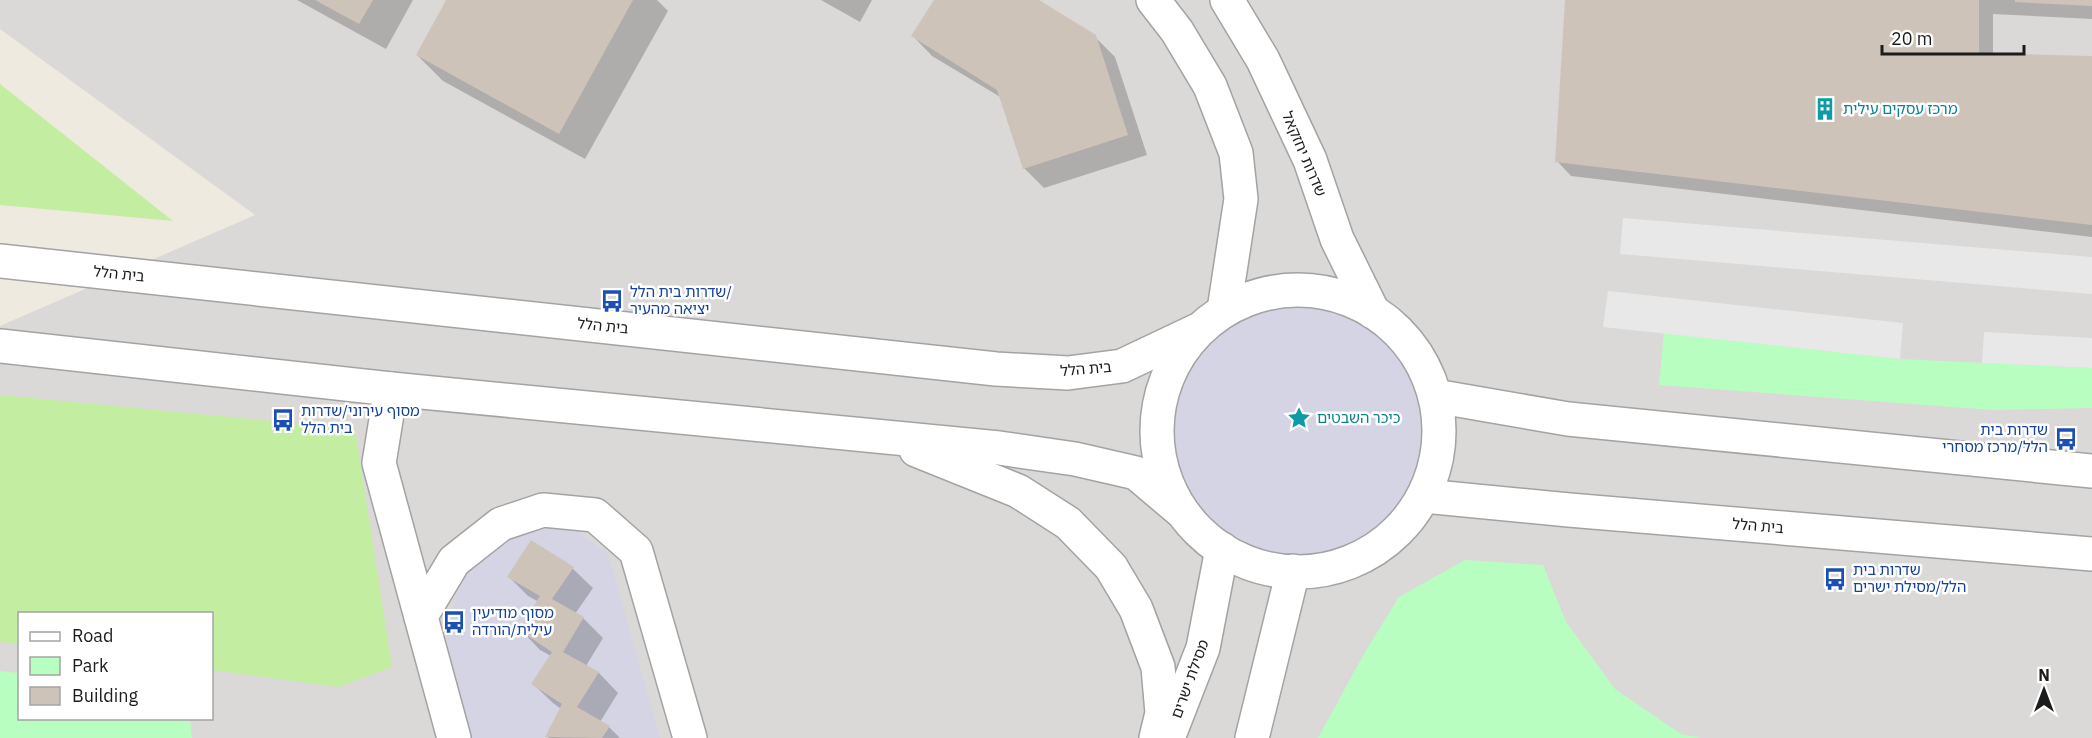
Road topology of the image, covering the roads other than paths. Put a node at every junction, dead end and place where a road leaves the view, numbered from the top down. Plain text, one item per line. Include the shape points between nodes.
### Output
1 (1153, 0) edge
2 (1227, 0) edge
3 (0, 261) edge
4 (1224, 310) junction
5 (1373, 312) junction
6 (1198, 330) junction
7 (0, 346) edge
8 (391, 389) junction
9 (1435, 396) junction
10 (881, 436) junction
11 (2092, 471) edge
12 (1424, 496) junction
13 (1181, 511) junction
14 (1222, 549) junction
15 (2092, 554) edge
16 (1293, 571) junction
17 (421, 616) junction
18 (454, 738) edge
19 (690, 738) edge
20 (1156, 738) edge
21 (1168, 738) edge
22 (1252, 738) edge

1 - 4 street via 1177,31 1210,87 1236,153 1241,199
2 - 5 street, שדרות יחזקאל via 1263,60 1310,160 1337,239
3 - 6 street, בית הלל via 1008,370 1068,373 1122,366
4 - 5 street via 1252,297 1283,290 1315,291 1345,298
4 - 6 street
5 - 9 street via 1400,334 1420,360
6 - 13 street via 1175,362 1160,398 1156,438 1163,475
7 - 8 street
8 - 10 street
8 - 17 street via 379,463
9 - 11 street via 1568,419
9 - 12 street via 1439,430 1435,464
10 - 13 street via 1032,452 1136,473
10 - 20 street via 1018,491 1068,523 1111,567 1136,609 1158,667 1162,713
12 - 15 street, בית הלל
12 - 16 street via 1387,540 1366,554 1330,568
13 - 14 street
14 - 16 street via 1256,565
14 - 21 street, מסילת ישרים via 1203,648
16 - 22 street
17 - 18 street
17 - 19 street via 454,561 501,524 543,510 595,515 636,551

